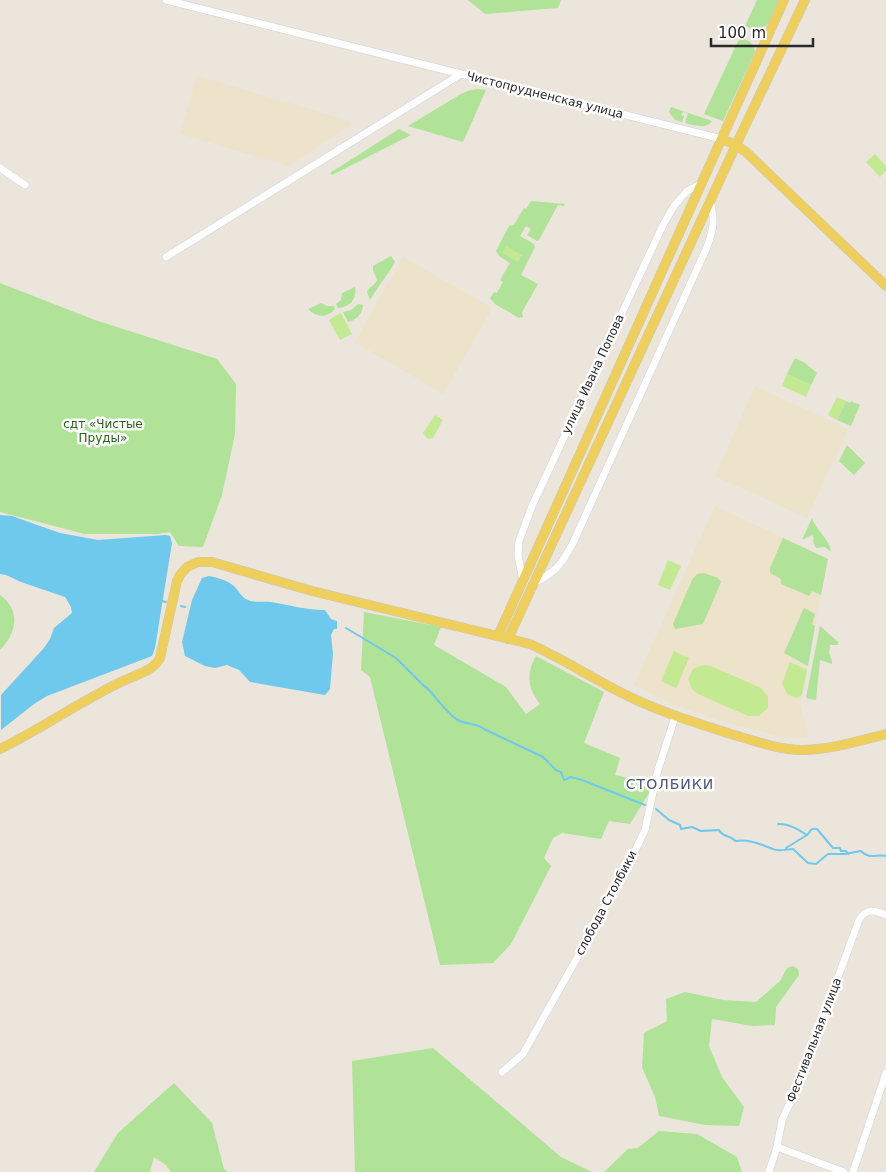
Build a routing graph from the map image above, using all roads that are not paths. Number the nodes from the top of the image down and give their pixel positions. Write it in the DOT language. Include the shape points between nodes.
graph roads {
  1 [pos="166,0"];
  2 [pos="784,0"];
  3 [pos="806,0"];
  4 [pos="461,74"];
  5 [pos="722,139"];
  6 [pos="736,145"];
  7 [pos="0,168"];
  8 [pos="702,183"];
  9 [pos="24,185"];
  10 [pos="710,201"];
  11 [pos="166,257"];
  12 [pos="886,286"];
  13 [pos="523,582"];
  14 [pos="534,583"];
  15 [pos="498,636"];
  16 [pos="508,638"];
  17 [pos="675,717"];
  18 [pos="886,734"];
  19 [pos="0,749"];
  20 [pos="886,915"];
  21 [pos="502,1072"];
  22 [pos="886,1073"];
  23 [pos="777,1147"];
  24 [pos="769,1172"];
  25 [pos="844,1172"];
  26 [pos="853,1172"];
  1 -- 4 [label="street"];
  2 -- 5 [label="main road, улица Ивана Попова"];
  3 -- 6 [label="main road"];
  4 -- 5 [label="street, Чистопрудненская улица"];
  4 -- 11 [label="street, Чистопрудненская улица"];
  5 -- 6 [label="main road, Чистопрудненская улица"];
  5 -- 8 [label="main road, улица Ивана Попова"];
  6 -- 10 [label="main road"];
  6 -- 12 [label="main road, Чистопрудненская улица"];
  7 -- 9 [label="street"];
  8 -- 13 [label="main road, улица Ивана Попова"];
  8 -- 13 [label="street, улица Ивана Попова" via="686,191 663,224 532,506 519,540"];
  10 -- 14 [label="main road"];
  10 -- 14 [label="street" via="714,229 707,247 573,543 561,564"];
  13 -- 15 [label="main road, улица Ивана Попова"];
  14 -- 16 [label="main road"];
  15 -- 16 [label="main road"];
  15 -- 19 [label="main road" via="312,591 212,562 198,562 183,571 177,581 160,658 153,668 96,694"];
  16 -- 17 [label="main road" via="536,647 625,695"];
  17 -- 18 [label="main road" via="791,750 844,744"];
  17 -- 21 [label="street, слобода Столбики" via="657,773 644,830 635,851 523,1054"];
  20 -- 23 [label="street, Фестивальная улица" via="872,910 859,920 799,1084 782,1120"];
  22 -- 26 [label="street"];
  23 -- 24 [label="street, Фестивальная улица"];
  23 -- 25 [label="street"];
}
